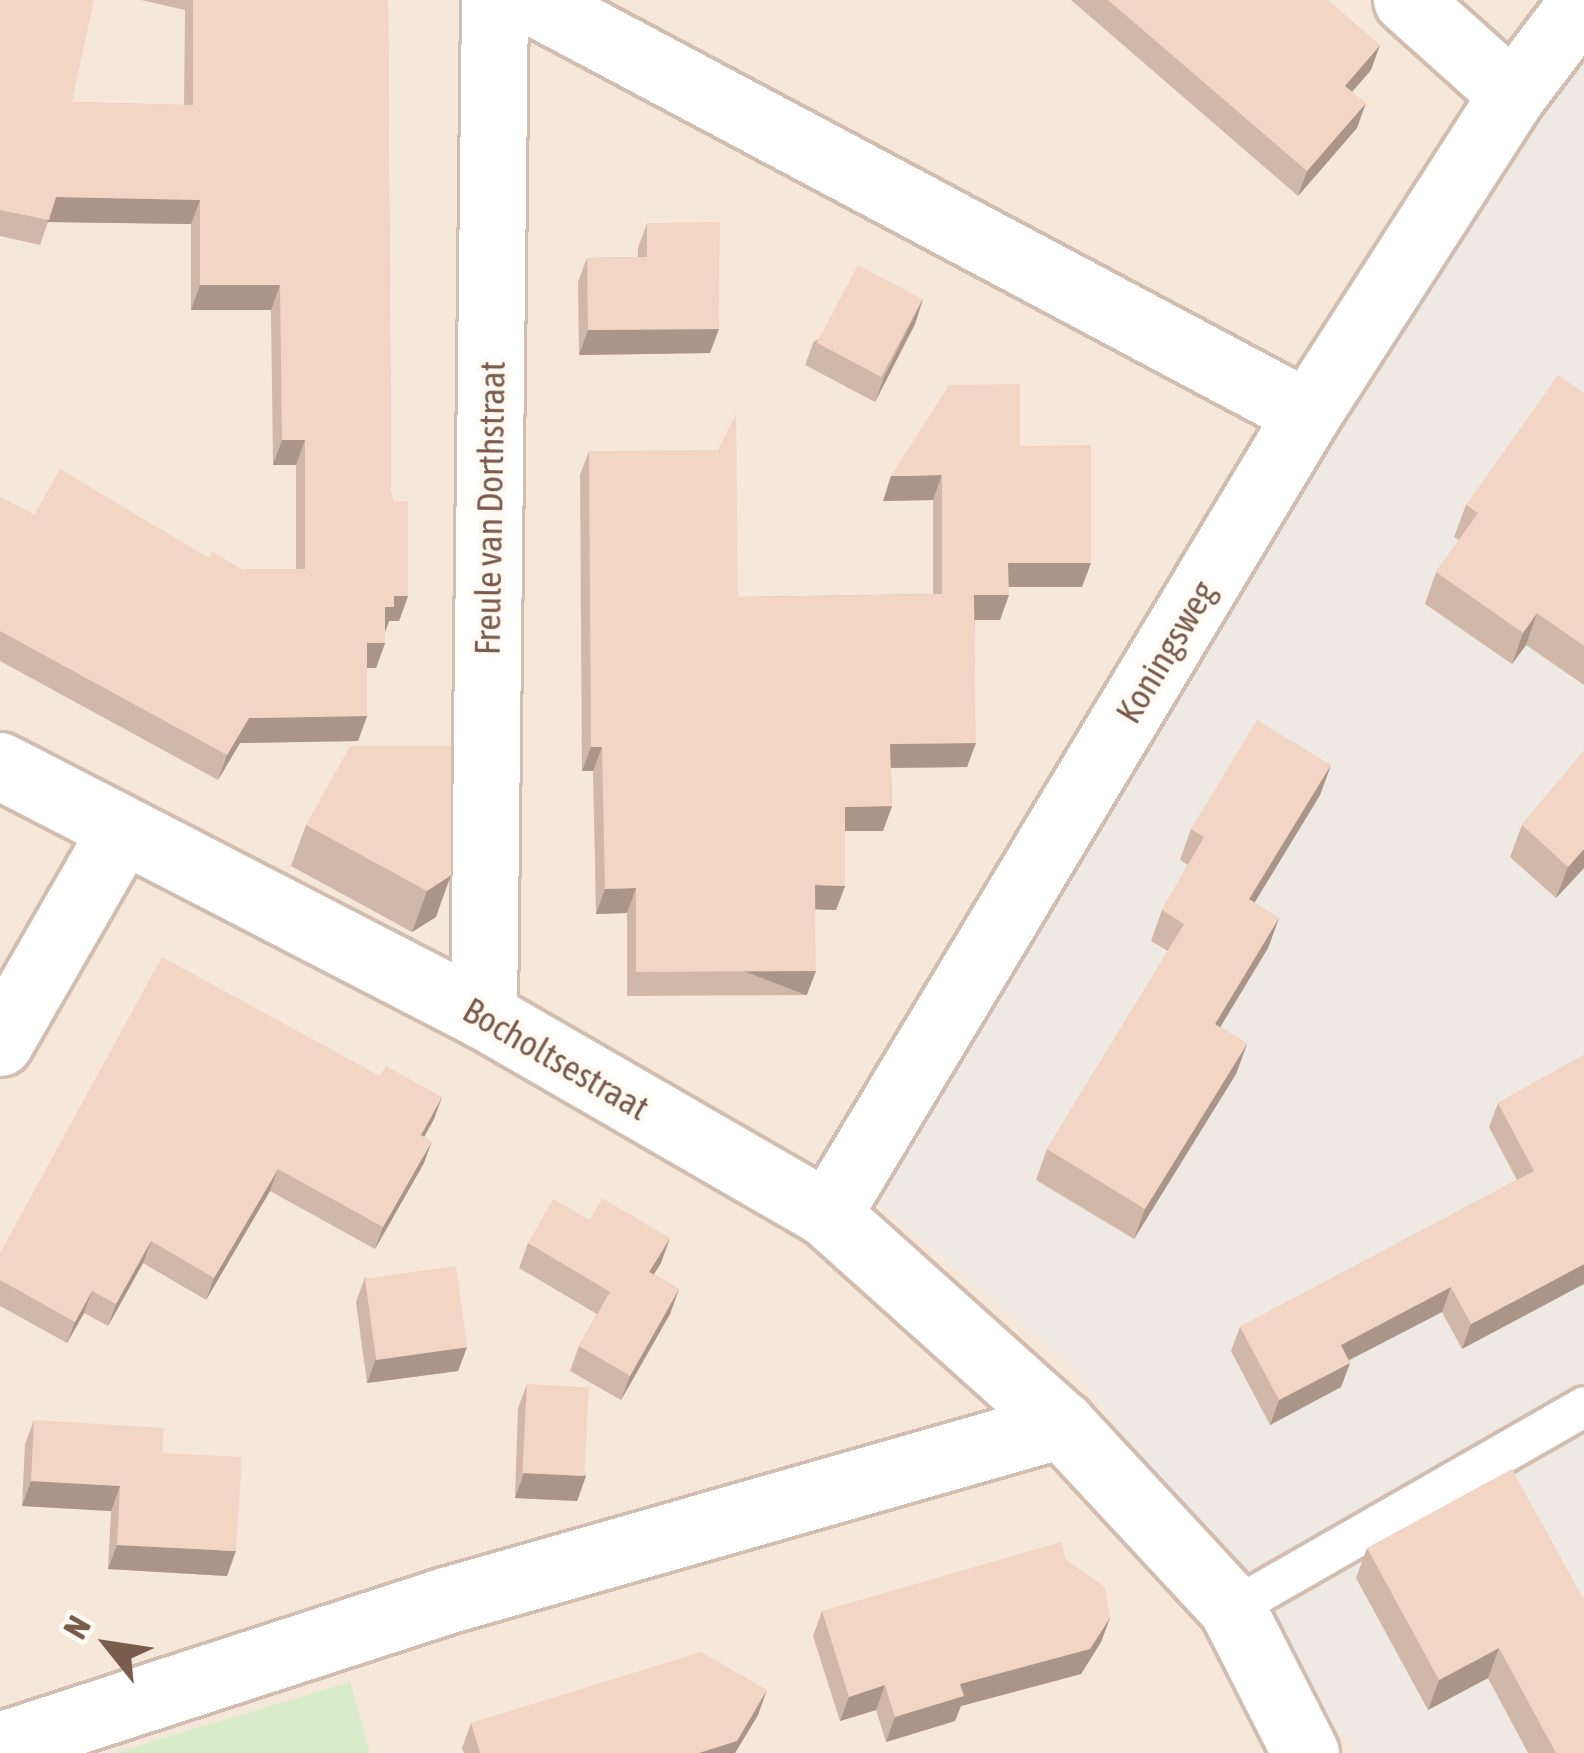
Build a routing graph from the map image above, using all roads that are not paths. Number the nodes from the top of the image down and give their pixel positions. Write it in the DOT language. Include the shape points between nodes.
graph roads {
  1 [pos="495,0"];
  2 [pos="530,0"];
  3 [pos="1408,0"];
  4 [pos="1584,1"];
  5 [pos="1513,95"];
  6 [pos="1308,415"];
  7 [pos="0,766"];
  8 [pos="122,832"];
  9 [pos="484,1016"];
  10 [pos="0,1043"];
  11 [pos="828,1215"];
  12 [pos="1584,1406"];
  13 [pos="1062,1425"];
  14 [pos="1232,1608"];
  15 [pos="0,1746"];
  16 [pos="1306,1753"];
  1 -- 9 [label="street, Freule van Dorthstraat"];
  2 -- 6 [label="street"];
  3 -- 5 [label="street"];
  4 -- 5 [label="street, Koningsweg"];
  5 -- 6 [label="street, Koningsweg"];
  6 -- 11 [label="street, Koningsweg"];
  7 -- 8 [label="street, Bocholtsestraat"];
  8 -- 9 [label="street, Bocholtsestraat"];
  8 -- 10 [label="street"];
  9 -- 11 [label="street, Bocholtsestraat"];
  11 -- 13 [label="street, Bocholtsestraat"];
  12 -- 14 [label="lane"];
  13 -- 14 [label="street, Bocholtsestraat"];
  13 -- 15 [label="street" via="446,1601"];
  14 -- 16 [label="street, Bocholtsestraat"];
}
